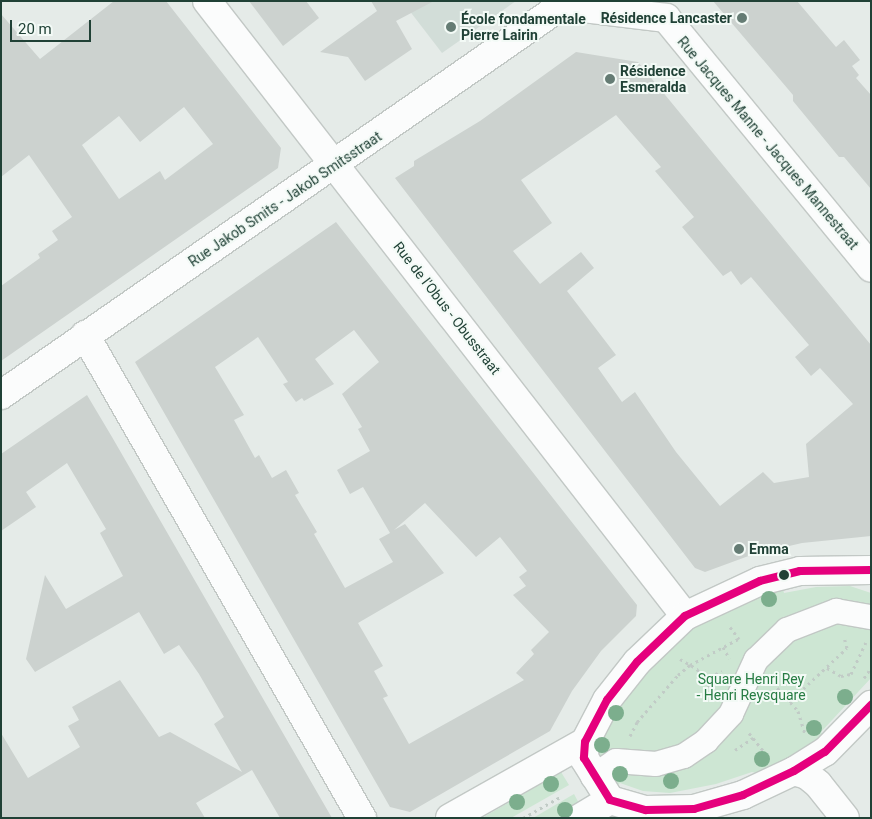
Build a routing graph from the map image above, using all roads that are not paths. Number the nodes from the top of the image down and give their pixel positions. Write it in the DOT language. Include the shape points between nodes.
graph roads {
  1 [pos="207,1"];
  2 [pos="568,1"];
  3 [pos="586,1"];
  4 [pos="669,10"];
  5 [pos="336,166"];
  6 [pos="871,268"];
  7 [pos="85,335"];
  8 [pos="1,395"];
  9 [pos="871,570"];
  10 [pos="685,616"];
  11 [pos="869,618"];
  12 [pos="866,694"];
  13 [pos="585,742"];
  14 [pos="794,771"];
  15 [pos="593,777"];
  16 [pos="610,800"];
  17 [pos="362,818"];
  18 [pos="450,818"];
  19 [pos="580,818"];
  20 [pos="845,818"];
  1 -- 5 [label="street, Rue de l'Obus - Obusstraat"];
  2 -- 5 [label="street, Rue Jakob Smits - Jakob Smitsstraat"];
  3 -- 4 [label="street, Rue Jacques Manne - Jacques Mannestraat" via="592,9"];
  4 -- 6 [label="street, Rue Jacques Manne - Jacques Mannestraat"];
  5 -- 7 [label="street, Rue Jakob Smits - Jakob Smitsstraat"];
  5 -- 10 [label="street, Rue de l'Obus - Obusstraat"];
  7 -- 8 [label="street, Rue Jakob Smits - Jakob Smitsstraat"];
  7 -- 17 [label="street"];
  9 -- 10 [label="street" via="792,573 760,581"];
  10 -- 13 [label="street" via="637,662 606,700"];
  11 -- 15 [label="street" via="853,612 836,611 787,630 756,660 731,714 706,741 684,756 656,764 616,761"];
  12 -- 14 [label="street" via="825,752"];
  13 -- 15 [label="street" via="584,758"];
  13 -- 18 [label="street"];
  14 -- 16 [label="street" via="743,795 694,809 646,810"];
  14 -- 20 [label="street" via="807,775 818,784"];
  15 -- 16 [label="street"];
  16 -- 19 [label="street"];
}
